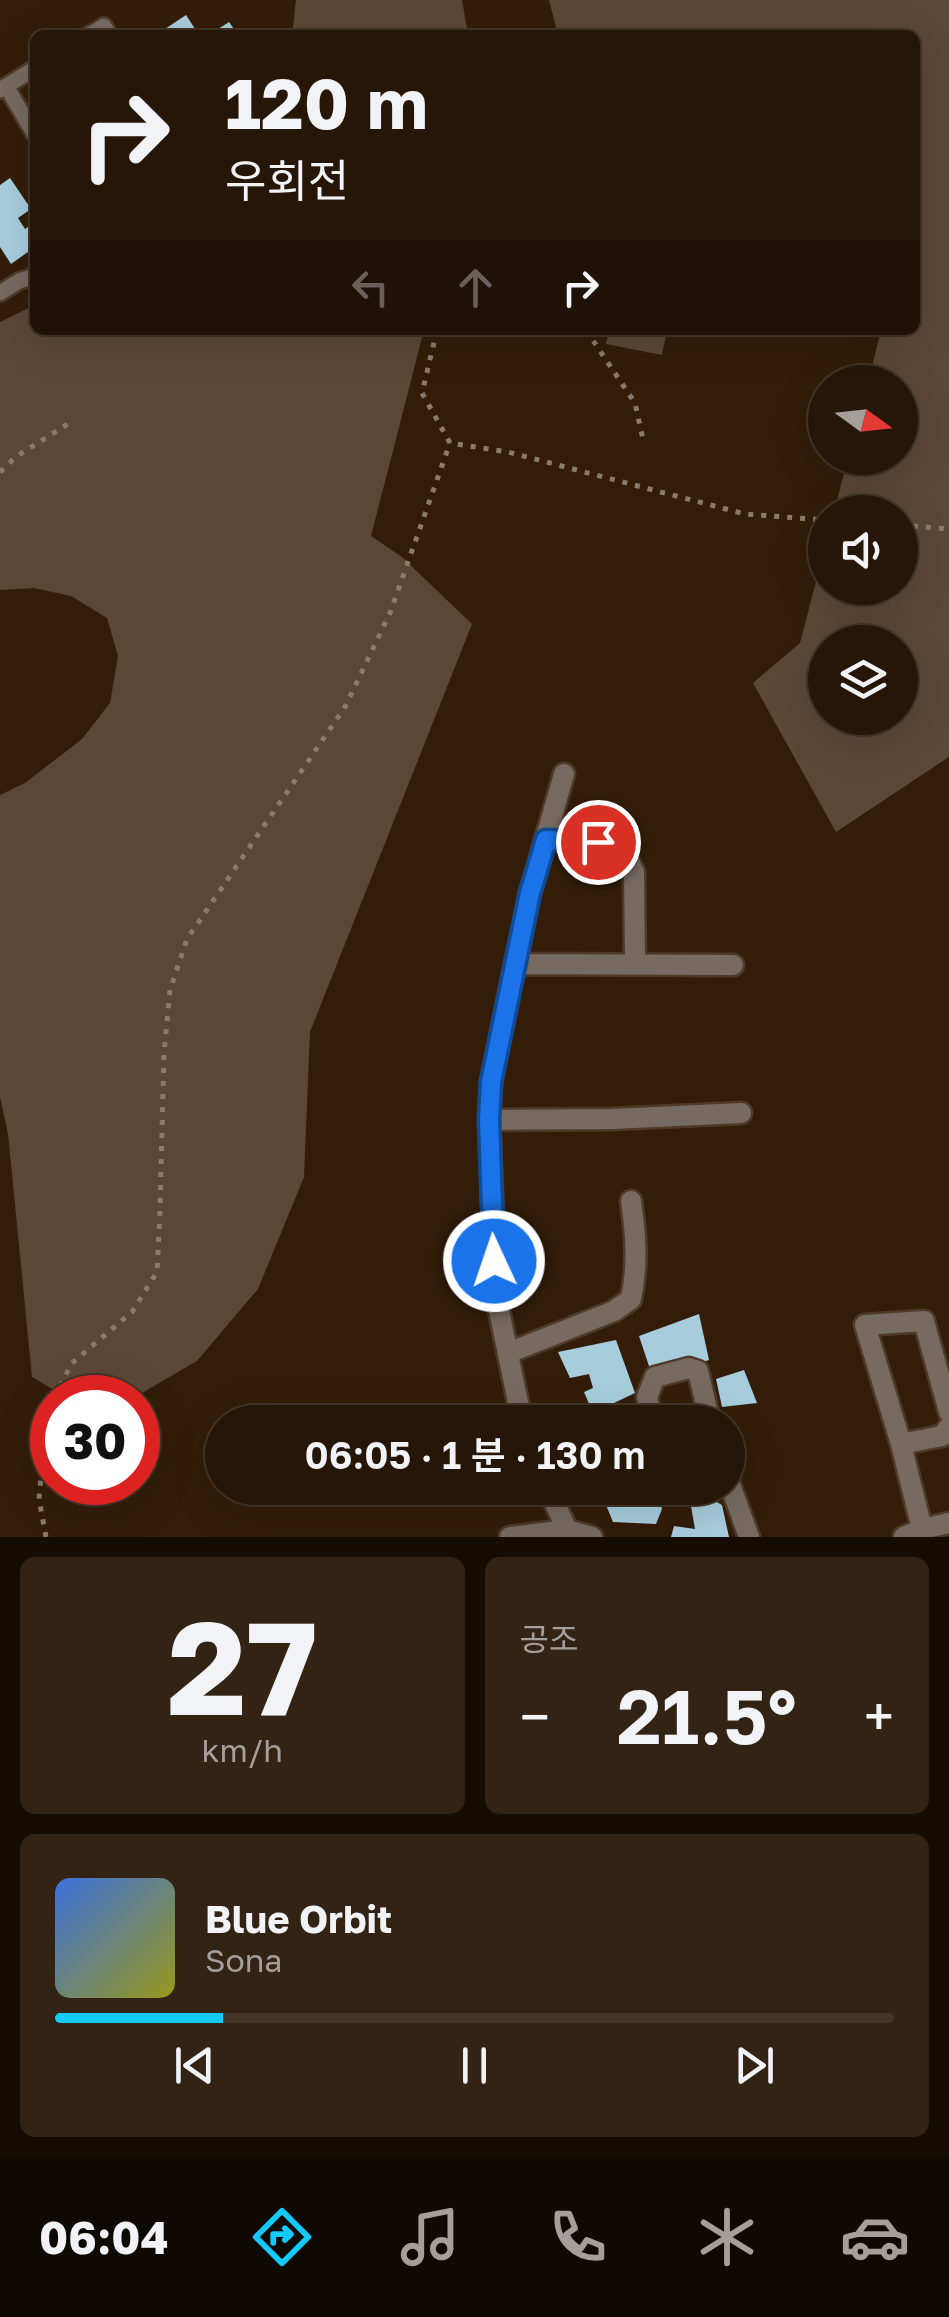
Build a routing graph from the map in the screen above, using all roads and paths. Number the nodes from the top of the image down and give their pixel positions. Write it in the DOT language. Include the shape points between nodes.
graph roads {
  1 [pos="30,71"];
  2 [pos="3,88"];
  3 [pos="30,128"];
  4 [pos="30,278"];
  5 [pos="0,293"];
  6 [pos="436,335"];
  7 [pos="589,335"];
  8 [pos="68,424"];
  9 [pos="450,442"];
  10 [pos="644,444"];
  11 [pos="0,472"];
  12 [pos="808,519"];
  13 [pos="918,526"];
  14 [pos="949,529"];
  15 [pos="564,774"];
  16 [pos="546,840"];
  17 [pos="515,964"];
  18 [pos="634,965"];
  19 [pos="733,965"];
  20 [pos="742,1113"];
  21 [pos="489,1120"];
  22 [pos="631,1201"];
  23 [pos="508,1354"];
  24 [pos="66,1375"];
  25 [pos="518,1405"];
  26 [pos="648,1405"];
  27 [pos="706,1405"];
  28 [pos="949,1412"];
  29 [pos="949,1427"];
  30 [pos="901,1444"];
  31 [pos="40,1505"];
  32 [pos="556,1505"];
  33 [pos="737,1505"];
  34 [pos="949,1522"];
  35 [pos="567,1530"];
  36 [pos="913,1533"];
  37 [pos="46,1537"];
  38 [pos="510,1537"];
  39 [pos="592,1537"];
  40 [pos="749,1537"];
  1 -- 2 [label="lane"];
  2 -- 3 [label="lane"];
  4 -- 5 [label="lane"];
  6 -- 9 [label="path" via="422,393"];
  7 -- 10 [label="path" via="635,402"];
  8 -- 11 [label="path"];
  9 -- 12 [label="path" via="745,514"];
  9 -- 24 [label="path" via="390,613 345,707 187,939 170,990 164,1052 156,1272 132,1312"];
  13 -- 14 [label="path"];
  15 -- 16 [label="street"];
  16 -- 17 [label="street"];
  16 -- 18 [label="street" via="598,842 625,853 634,872"];
  17 -- 18 [label="street"];
  17 -- 21 [label="street"];
  18 -- 19 [label="street"];
  20 -- 21 [label="street"];
  21 -- 23 [label="street" via="496,1296"];
  22 -- 23 [label="street" via="637,1243 632,1299"];
  23 -- 25 [label="street"];
  26 -- 27 [label="street" via="656,1377 689,1368 698,1372"];
  28 -- 30 [label="street" via="924,1320 865,1325"];
  29 -- 30 [label="street" via="942,1436"];
  30 -- 36 [label="street"];
  31 -- 37 [label="path"];
  32 -- 35 [label="street"];
  33 -- 40 [label="street"];
  34 -- 36 [label="street"];
  35 -- 38 [label="street"];
  35 -- 39 [label="street"];
}
